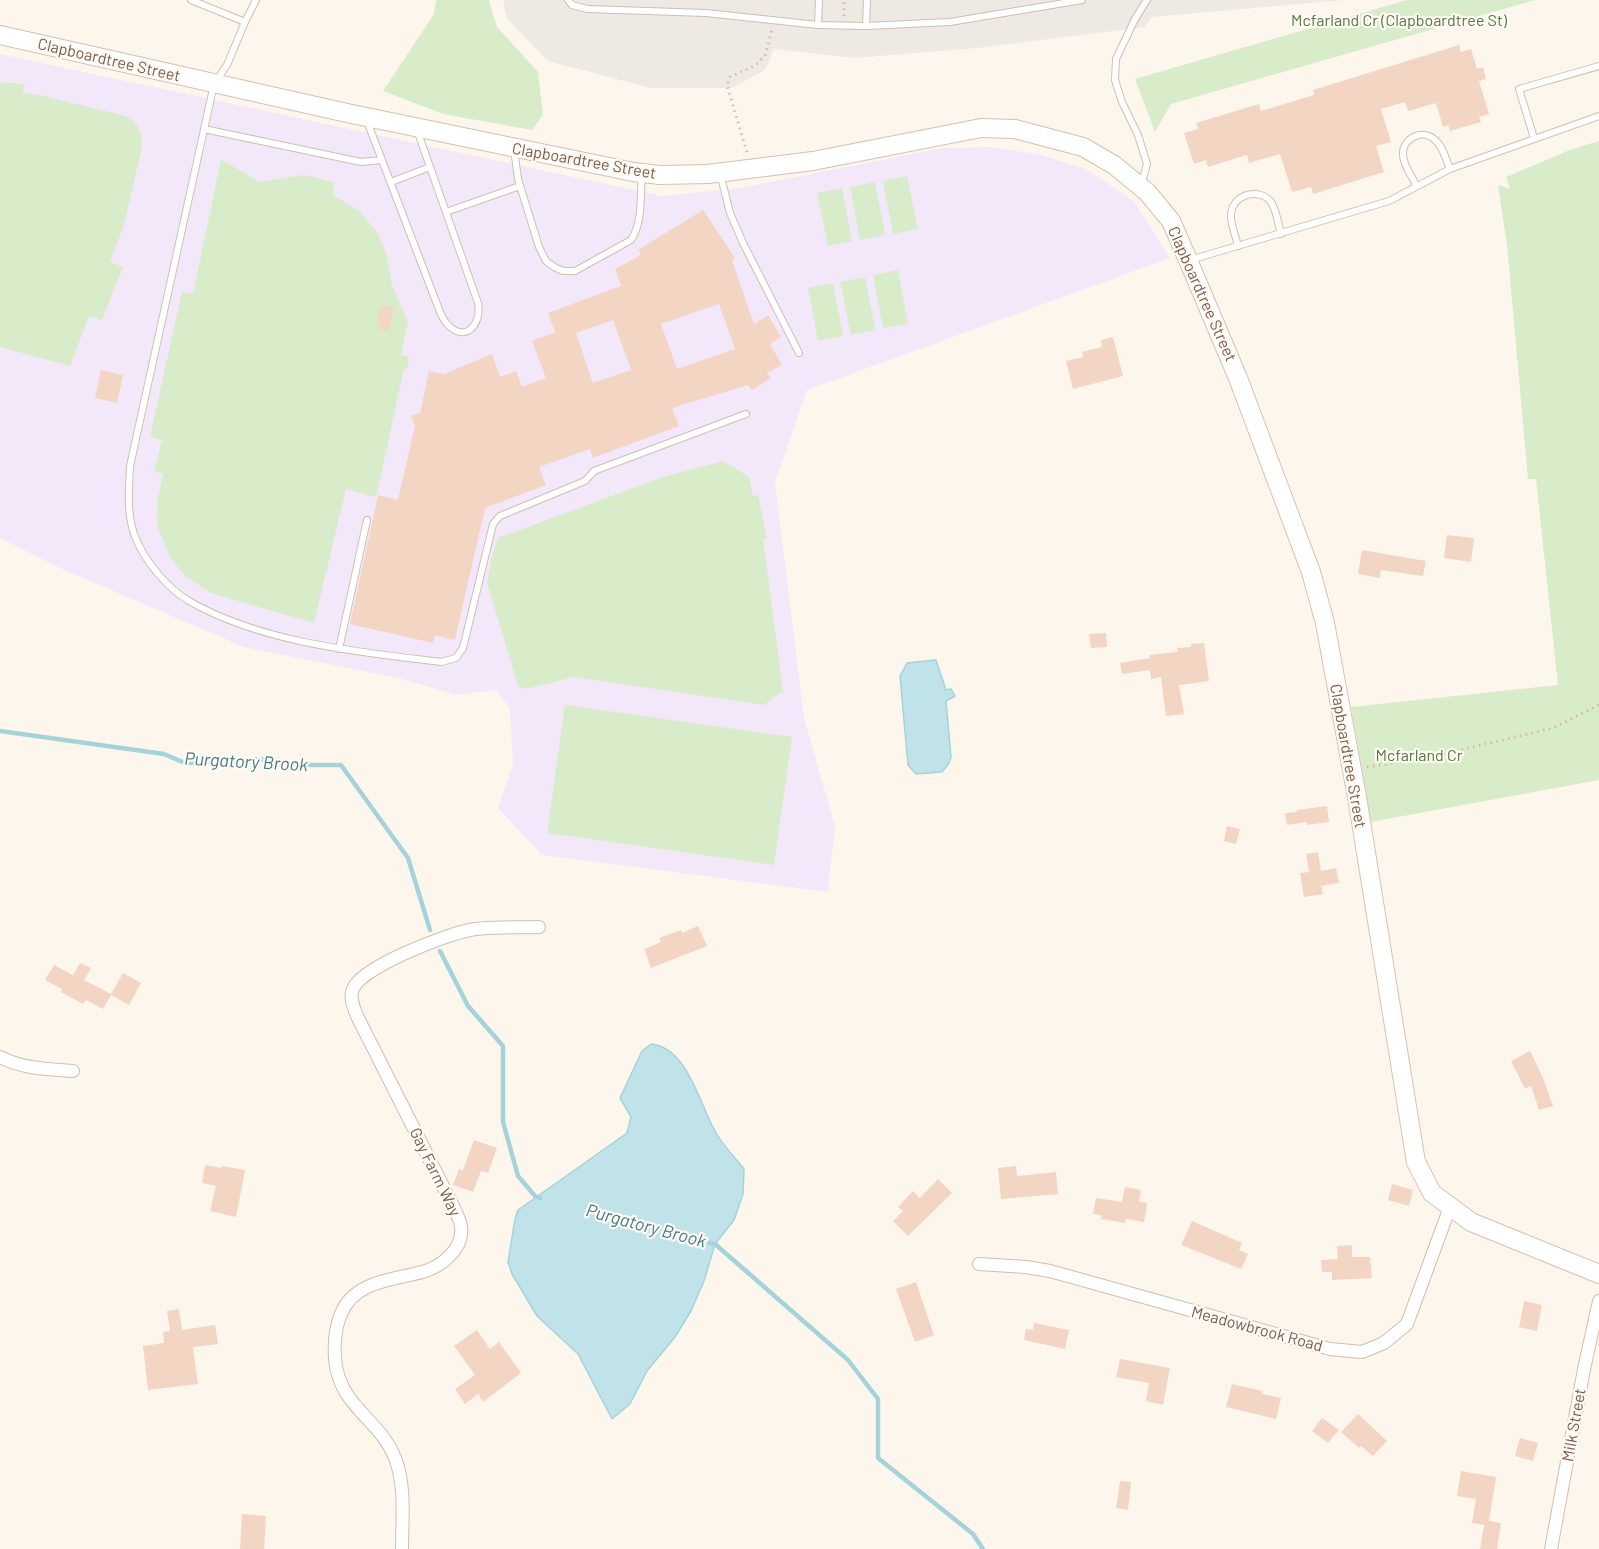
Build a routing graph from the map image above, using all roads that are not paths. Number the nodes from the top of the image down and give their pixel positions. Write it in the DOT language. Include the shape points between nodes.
graph roads {
  1 [pos="193,0"];
  2 [pos="256,0"];
  3 [pos="568,0"];
  4 [pos="819,0"];
  5 [pos="867,0"];
  6 [pos="1082,0"];
  7 [pos="1147,0"];
  8 [pos="245,22"];
  9 [pos="818,25"];
  10 [pos="866,26"];
  11 [pos="0,35"];
  12 [pos="1599,66"];
  13 [pos="214,84"];
  14 [pos="1599,116"];
  15 [pos="366,117"];
  16 [pos="417,128"];
  17 [pos="204,129"];
  18 [pos="1534,138"];
  19 [pos="514,148"];
  20 [pos="382,160"];
  21 [pos="430,167"];
  22 [pos="1450,169"];
  23 [pos="643,173"];
  24 [pos="720,173"];
  25 [pos="391,182"];
  26 [pos="1416,185"];
  27 [pos="520,186"];
  28 [pos="1141,187"];
  29 [pos="446,212"];
  30 [pos="1281,234"];
  31 [pos="1238,246"];
  32 [pos="1188,260"];
  33 [pos="799,353"];
  34 [pos="746,414"];
  35 [pos="367,520"];
  36 [pos="339,649"];
  37 [pos="539,927"];
  38 [pos="0,1057"];
  39 [pos="73,1071"];
  40 [pos="1450,1207"];
  41 [pos="979,1264"];
  42 [pos="1599,1274"];
  43 [pos="1599,1301"];
  44 [pos="402,1549"];
  45 [pos="1551,1549"];
  1 -- 8 [label="lane"];
  2 -- 8 [label="lane"];
  3 -- 9 [label="lane" via="587,9 706,13"];
  4 -- 9 [label="lane"];
  5 -- 10 [label="lane"];
  6 -- 10 [label="lane" via="950,22"];
  7 -- 28 [label="lane" via="1116,59 1115,80 1147,164"];
  8 -- 13 [label="lane"];
  9 -- 10 [label="lane"];
  11 -- 13 [label="main road, Clapboardtree Street"];
  12 -- 18 [label="lane" via="1519,89"];
  13 -- 15 [label="main road, Clapboardtree Street"];
  13 -- 17 [label="lane"];
  14 -- 18 [label="lane"];
  15 -- 16 [label="main road, Clapboardtree Street"];
  15 -- 20 [label="lane"];
  16 -- 19 [label="main road, Clapboardtree Street"];
  16 -- 21 [label="lane"];
  17 -- 20 [label="lane" via="361,162"];
  17 -- 36 [label="lane" via="130,466 128,506 134,534 154,571 187,600 240,624"];
  18 -- 22 [label="lane"];
  19 -- 23 [label="main road, Clapboardtree Street"];
  19 -- 27 [label="lane"];
  20 -- 25 [label="lane"];
  21 -- 25 [label="lane"];
  21 -- 29 [label="lane"];
  22 -- 26 [label="lane"];
  22 -- 26 [label="lane" via="1434,138 1414,136 1402,152"];
  23 -- 24 [label="main road, Clapboardtree Street"];
  23 -- 27 [label="lane" via="635,233 630,240 574,271 563,271 546,261"];
  24 -- 28 [label="main road, Clapboardtree Street" via="981,128 1015,129 1083,147"];
  24 -- 33 [label="lane" via="743,243"];
  25 -- 29 [label="lane" via="440,312 448,326 463,332 473,328 479,309"];
  26 -- 30 [label="lane" via="1389,201"];
  27 -- 29 [label="lane"];
  28 -- 32 [label="main road, Clapboardtree Street" via="1170,222"];
  30 -- 31 [label="lane"];
  30 -- 31 [label="lane" via="1271,203 1260,195 1246,195 1235,203 1231,216"];
  31 -- 32 [label="lane"];
  32 -- 40 [label="main road, Clapboardtree Street" via="1238,378 1311,572 1352,770 1416,1162 1432,1193"];
  34 -- 36 [label="lane" via="594,471 585,481 500,516 493,524 463,648 456,658 441,662"];
  35 -- 36 [label="lane"];
  37 -- 44 [label="street, Gay Farm Way" via="470,930 431,942 371,971 352,990 357,1016 461,1227 458,1246 445,1260 425,1271 367,1287 353,1296 341,1312 336,1329 336,1371 344,1392 389,1444 396,1459 401,1488"];
  38 -- 39 [label="street" via="31,1068"];
  40 -- 41 [label="street, Meadowbrook Road" via="1407,1324 1384,1343 1362,1352 1330,1349 1050,1271"];
  40 -- 42 [label="main road, Clapboardtree Street" via="1471,1222"];
  43 -- 45 [label="street, Milk Street"];
}
